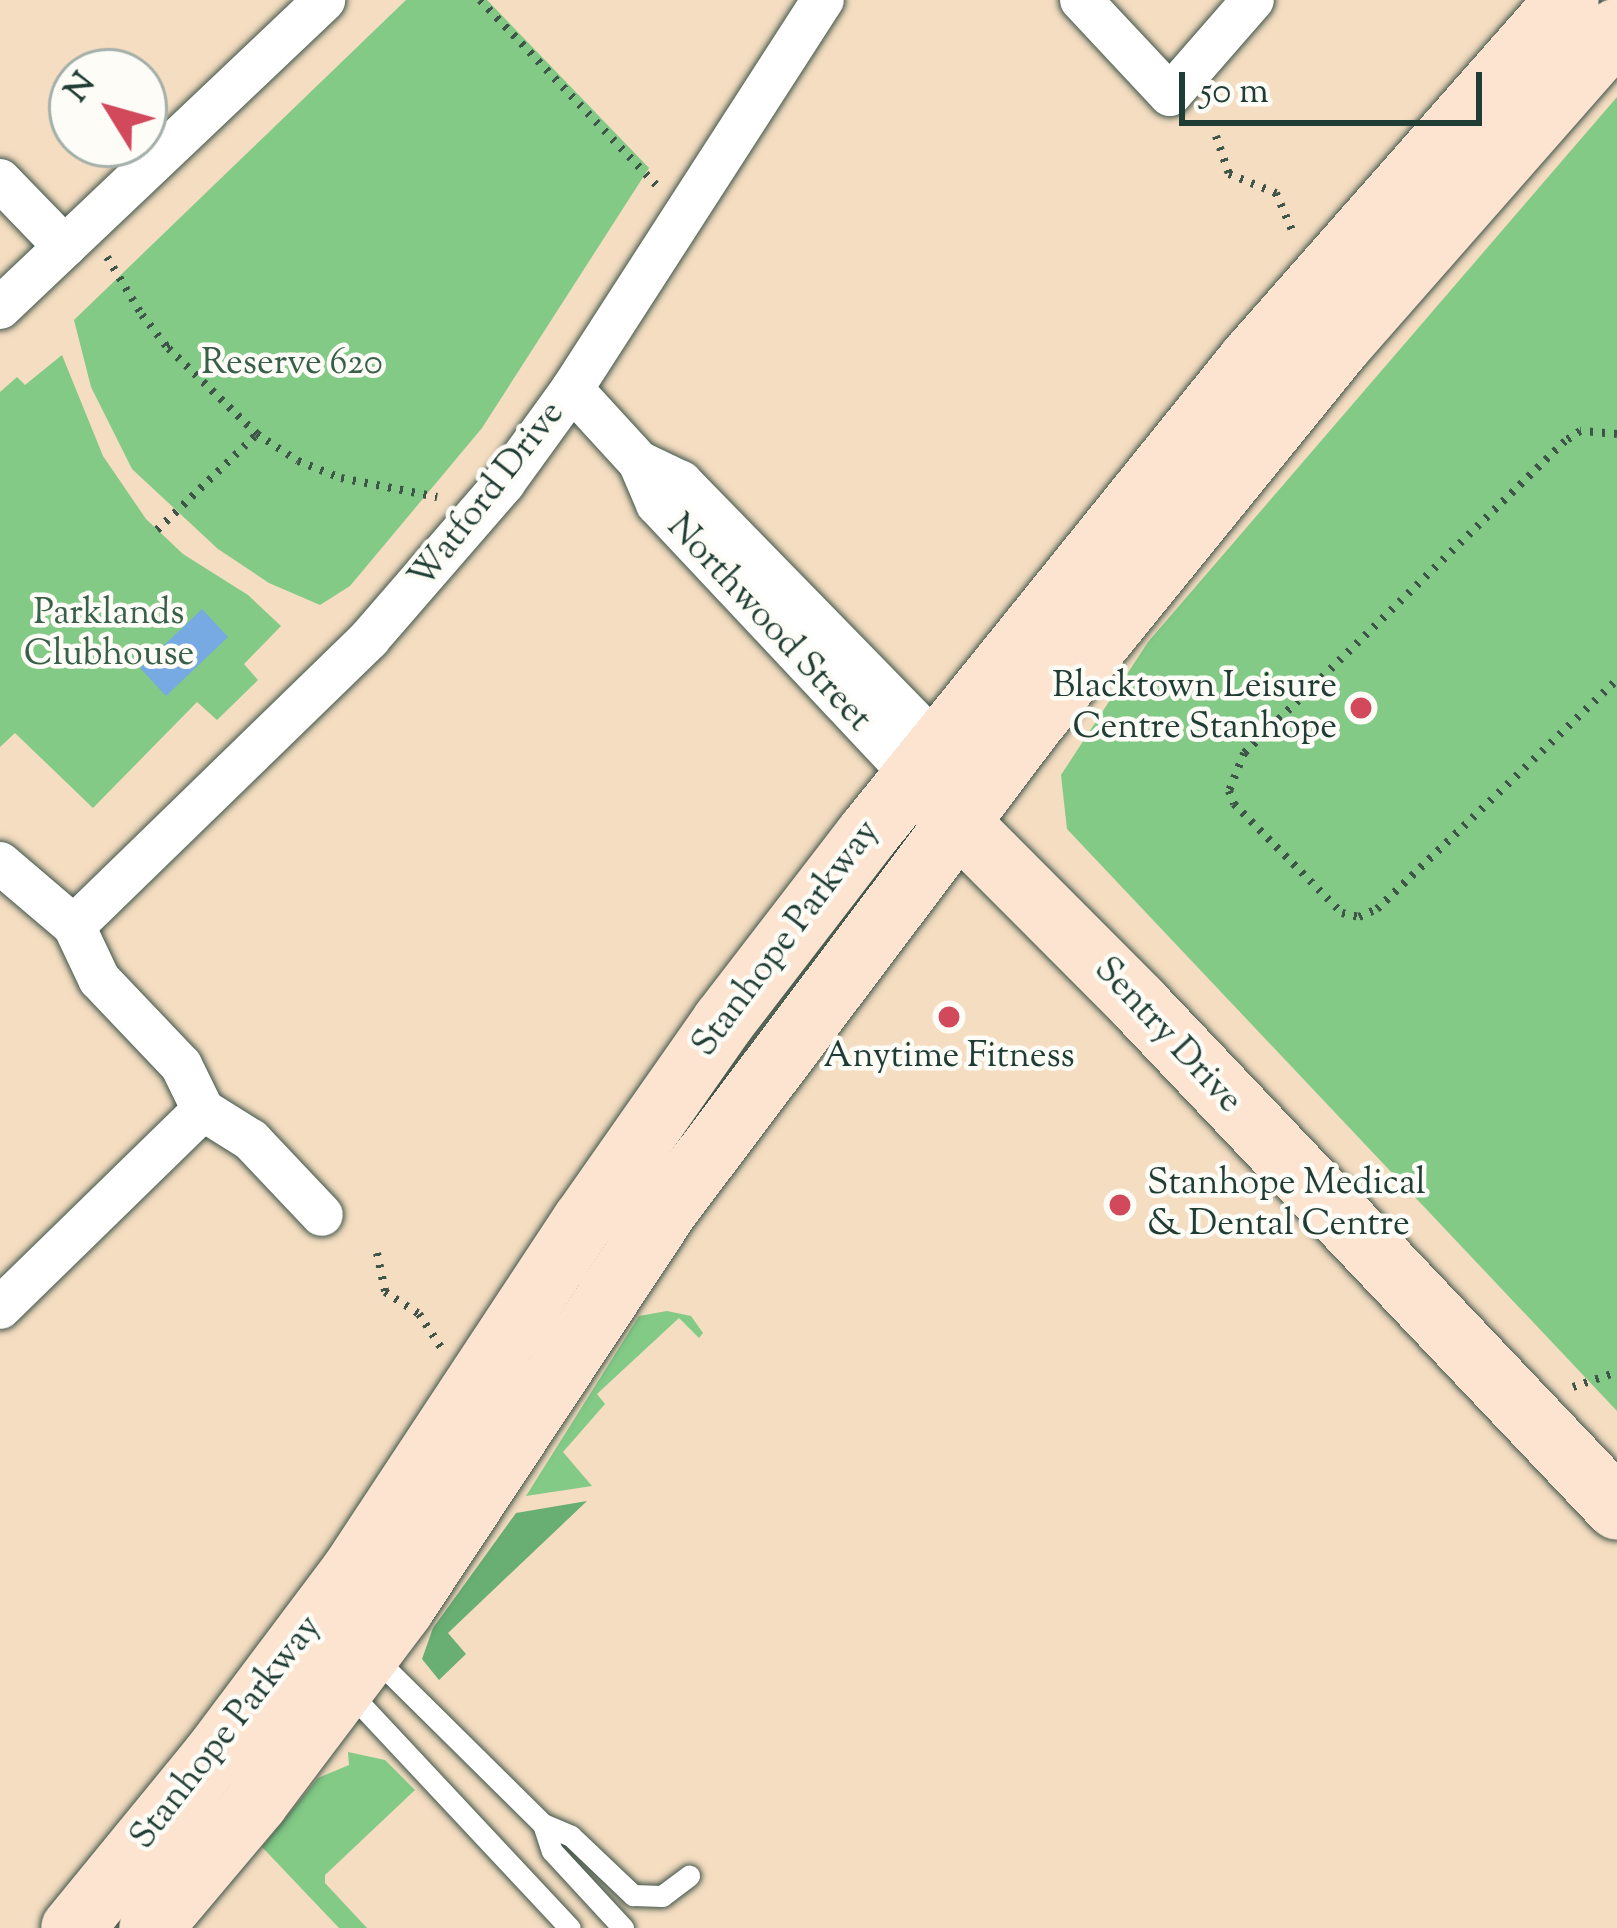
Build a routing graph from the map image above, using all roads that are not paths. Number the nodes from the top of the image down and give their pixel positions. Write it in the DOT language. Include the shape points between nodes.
graph roads {
  1 [pos="324,0"];
  2 [pos="823,0"];
  3 [pos="1081,0"];
  4 [pos="1253,0"];
  5 [pos="1567,0"];
  6 [pos="1617,28"];
  7 [pos="0,180"];
  8 [pos="64,247"];
  9 [pos="0,308"];
  10 [pos="572,389"];
  11 [pos="924,760"];
  12 [pos="969,804"];
  13 [pos="0,863"];
  14 [pos="74,926"];
  15 [pos="203,1110"];
  16 [pos="322,1215"];
  17 [pos="0,1308"];
  18 [pos="1617,1472"];
  19 [pos="1617,1508"];
  20 [pos="332,1649"];
  21 [pos="543,1824"];
  22 [pos="688,1876"];
  23 [pos="72,1928"];
  24 [pos="150,1928"];
  25 [pos="569,1928"];
  26 [pos="623,1928"];
  1 -- 8 [label="street"];
  2 -- 10 [label="street, Watford Drive"];
  3 -- 4 [label="street" via="1170,95"];
  5 -- 11 [label="main road, Stanhope Parkway" via="1327,268"];
  6 -- 12 [label="main road, Stanhope Parkway" via="1167,550"];
  7 -- 8 [label="street"];
  8 -- 9 [label="street"];
  10 -- 11 [label="street, Northwood Street" via="639,462 681,482"];
  10 -- 14 [label="street, Watford Drive" via="437,566"];
  11 -- 12 [label="main road, Sentry Drive"];
  11 -- 20 [label="main road, Stanhope Parkway" via="723,1021"];
  12 -- 18 [label="main road, Sentry Drive" via="1138,958 1262,1102"];
  12 -- 19 [label="main road, Sentry Drive"];
  12 -- 20 [label="main road, Stanhope Parkway"];
  13 -- 14 [label="street"];
  14 -- 15 [label="street" via="99,979 181,1065"];
  15 -- 16 [label="street" via="251,1140"];
  15 -- 17 [label="street"];
  20 -- 21 [label="lane"];
  20 -- 23 [label="main road, Stanhope Parkway"];
  20 -- 24 [label="main road, Stanhope Parkway"];
  20 -- 25 [label="lane"];
  21 -- 22 [label="lane" via="571,1836 633,1895 662,1897"];
  21 -- 26 [label="lane" via="552,1851"];
}
